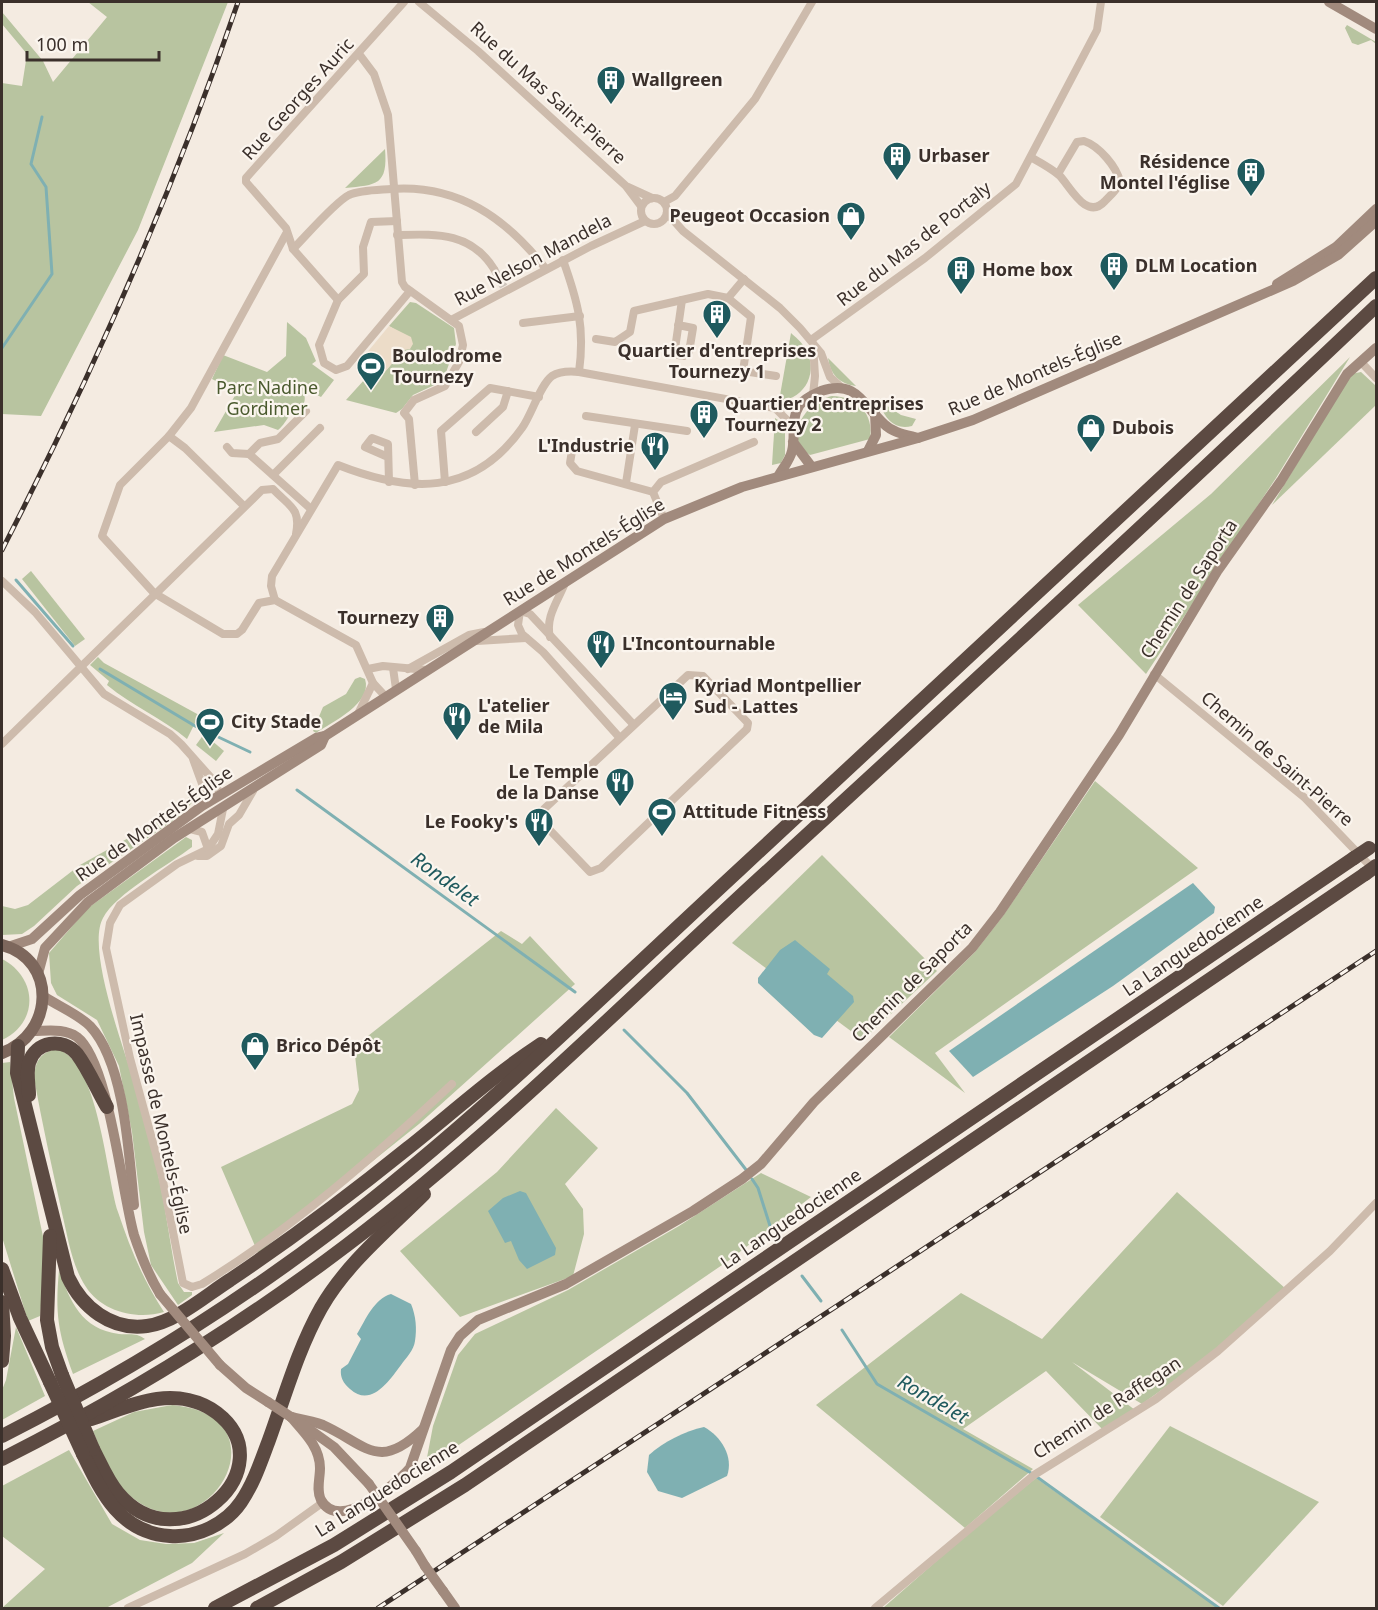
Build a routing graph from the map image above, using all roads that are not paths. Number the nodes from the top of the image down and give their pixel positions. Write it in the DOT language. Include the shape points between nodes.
graph roads {
  1 [pos="404,2"];
  2 [pos="419,2"];
  3 [pos="812,2"];
  4 [pos="1101,2"];
  5 [pos="1329,2"];
  6 [pos="1377,29"];
  7 [pos="359,54"];
  8 [pos="1032,158"];
  9 [pos="1058,174"];
  10 [pos="626,186"];
  11 [pos="394,189"];
  12 [pos="651,198"];
  13 [pos="664,202"];
  14 [pos="641,206"];
  15 [pos="1377,208"];
  16 [pos="667,213"];
  17 [pos="643,218"];
  18 [pos="397,220"];
  19 [pos="1377,221"];
  20 [pos="661,222"];
  21 [pos="683,231"];
  22 [pos="286,234"];
  23 [pos="398,235"];
  24 [pos="292,249"];
  25 [pos="1326,258"];
  26 [pos="563,260"];
  27 [pos="494,269"];
  28 [pos="546,269"];
  29 [pos="1377,278"];
  30 [pos="744,279"];
  31 [pos="410,291"];
  32 [pos="728,298"];
  33 [pos="338,300"];
  34 [pos="682,300"];
  35 [pos="1377,306"];
  36 [pos="580,316"];
  37 [pos="452,320"];
  38 [pos="523,323"];
  39 [pos="678,325"];
  40 [pos="596,339"];
  41 [pos="812,342"];
  42 [pos="1377,348"];
  43 [pos="1361,362"];
  44 [pos="579,372"];
  45 [pos="776,376"];
  46 [pos="1377,378"];
  47 [pos="842,388"];
  48 [pos="508,391"];
  49 [pos="813,395"];
  50 [pos="539,397"];
  51 [pos="799,406"];
  52 [pos="775,408"];
  53 [pos="306,411"];
  54 [pos="874,413"];
  55 [pos="586,416"];
  56 [pos="635,424"];
  57 [pos="792,425"];
  58 [pos="320,428"];
  59 [pos="687,431"];
  60 [pos="476,432"];
  61 [pos="170,436"];
  62 [pos="918,438"];
  63 [pos="754,442"];
  64 [pos="793,442"];
  65 [pos="573,445"];
  66 [pos="227,447"];
  67 [pos="868,451"];
  68 [pos="249,454"];
  69 [pos="388,457"];
  70 [pos="811,466"];
  71 [pos="273,475"];
  72 [pos="779,476"];
  73 [pos="389,482"];
  74 [pos="445,482"];
  75 [pos="626,483"];
  76 [pos="415,485"];
  77 [pos="653,492"];
  78 [pos="244,506"];
  79 [pos="311,509"];
  80 [pos="664,519"];
  81 [pos="296,535"];
  82 [pos="2,581"];
  83 [pos="565,583"];
  84 [pos="154,593"];
  85 [pos="275,600"];
  86 [pos="520,611"];
  87 [pos="489,632"];
  88 [pos="526,638"];
  89 [pos="550,638"];
  90 [pos="477,640"];
  91 [pos="80,665"];
  92 [pos="393,668"];
  93 [pos="369,669"];
  94 [pos="408,669"];
  95 [pos="427,670"];
  96 [pos="1154,674"];
  97 [pos="373,683"];
  98 [pos="396,689"];
  99 [pos="385,696"];
  100 [pos="357,715"];
  101 [pos="633,724"];
  102 [pos="326,736"];
  103 [pos="619,737"];
  104 [pos="2,744"];
  105 [pos="193,759"];
  106 [pos="275,765"];
  107 [pos="253,791"];
  108 [pos="220,794"];
  109 [pos="202,806"];
  110 [pos="223,809"];
  111 [pos="190,830"];
  112 [pos="1373,846"];
  113 [pos="208,849"];
  114 [pos="197,856"];
  115 [pos="1373,870"];
  116 [pos="5,946"];
  117 [pos="38,974"];
  118 [pos="43,996"];
  119 [pos="582,1016"];
  120 [pos="33,1031"];
  121 [pos="18,1046"];
  122 [pos="2,1053"];
  123 [pos="452,1084"];
  124 [pos="107,1107"];
  125 [pos="28,1113"];
  126 [pos="498,1120"];
  127 [pos="1377,1203"];
  128 [pos="49,1206"];
  129 [pos="139,1247"];
  130 [pos="2,1269"];
  131 [pos="2,1302"];
  132 [pos="2,1361"];
  133 [pos="56,1378"];
  134 [pos="291,1417"];
  135 [pos="423,1429"];
  136 [pos="50,1434"];
  137 [pos="2,1436"];
  138 [pos="88,1452"];
  139 [pos="2,1459"];
  140 [pos="322,1503"];
  141 [pos="128,1608"];
  142 [pos="215,1608"];
  143 [pos="257,1608"];
  144 [pos="455,1608"];
  145 [pos="875,1608"];
  1 -- 7 [label="street, Rue Georges Auric"];
  2 -- 10 [label="street, Rue du Mas Saint-Pierre"];
  3 -- 13 [label="street" via="755,99 675,196"];
  4 -- 8 [label="street, Rue du Mas de Portaly" via="1097,30"];
  5 -- 6 [label="main road"];
  7 -- 11 [label="street" via="374,74 388,116"];
  7 -- 22 [label="street, Rue Georges Auric" via="246,178 286,228"];
  8 -- 9 [label="street"];
  8 -- 41 [label="street, Rue du Mas de Portaly" via="1016,184"];
  9 -- 9 [label="street" via="1077,142 1084,141 1104,157 1120,182 1103,204 1089,207"];
  10 -- 12 [label="street, Rue du Mas Saint-Pierre"];
  10 -- 14 [label="street, Rue du Mas Saint-Pierre"];
  11 -- 18 [label="street"];
  11 -- 24 [label="street" via="349,195"];
  11 -- 28 [label="street" via="439,191 469,201 499,219"];
  12 -- 13 [label="street"];
  12 -- 14 [label="street"];
  13 -- 16 [label="street"];
  14 -- 17 [label="street"];
  15 -- 25 [label="main road, Rue de Montels-Église"];
  16 -- 20 [label="street"];
  16 -- 21 [label="street"];
  17 -- 20 [label="street" via="653,224"];
  17 -- 26 [label="street, Rue Nelson Mandela"];
  18 -- 23 [label="street"];
  18 -- 33 [label="street" via="371,222 363,247 364,274"];
  19 -- 25 [label="main road, Rue de Montels-Église"];
  20 -- 21 [label="street"];
  21 -- 30 [label="street"];
  22 -- 24 [label="street, Rue Georges Auric"];
  22 -- 61 [label="street" via="190,408"];
  23 -- 27 [label="street" via="447,235 484,254"];
  23 -- 31 [label="street" via="400,277"];
  24 -- 33 [label="street"];
  25 -- 62 [label="main road, Rue de Montels-Église" via="1293,281 973,420"];
  26 -- 28 [label="street, Rue Nelson Mandela"];
  26 -- 36 [label="street" via="578,299"];
  28 -- 37 [label="street, Rue Nelson Mandela"];
  29 -- 119 [label="highway"];
  30 -- 32 [label="street"];
  30 -- 41 [label="street" via="780,308"];
  31 -- 33 [label="street" via="347,366 336,370 324,363 319,345"];
  31 -- 37 [label="street"];
  32 -- 34 [label="street" via="708,294"];
  32 -- 45 [label="street" via="751,317 742,371"];
  34 -- 39 [label="street"];
  34 -- 40 [label="street" via="634,311 630,332 615,342"];
  35 -- 126 [label="highway"];
  36 -- 38 [label="street"];
  36 -- 44 [label="street" via="583,344"];
  37 -- 76 [label="street" via="459,326 463,345 459,362 445,386 414,400 404,413 409,419"];
  41 -- 47 [label="street" via="830,376"];
  41 -- 49 [label="street" via="816,376"];
  42 -- 43 [label="main road, Chemin de Saporta"];
  43 -- 46 [label="street"];
  43 -- 96 [label="main road, Chemin de Saporta" via="1347,374"];
  44 -- 50 [label="street" via="563,372 549,379"];
  44 -- 52 [label="street"];
  47 -- 49 [label="main road"];
  47 -- 54 [label="main road" via="864,399"];
  48 -- 50 [label="street"];
  48 -- 60 [label="street" via="504,407"];
  48 -- 74 [label="street" via="490,388 441,431"];
  49 -- 51 [label="main road"];
  50 -- 74 [label="street" via="521,430 501,452 477,469"];
  51 -- 52 [label="street"];
  51 -- 57 [label="main road"];
  52 -- 57 [label="street"];
  53 -- 68 [label="street" via="278,439 260,443"];
  54 -- 62 [label="main road" via="892,429"];
  54 -- 67 [label="main road" via="876,435"];
  55 -- 56 [label="street"];
  56 -- 59 [label="street"];
  56 -- 75 [label="street"];
  57 -- 64 [label="main road"];
  58 -- 71 [label="street"];
  61 -- 78 [label="street"];
  61 -- 84 [label="street" via="120,485 102,536"];
  62 -- 67 [label="main road, Rue de Montels-Église"];
  63 -- 77 [label="street" via="661,482"];
  64 -- 70 [label="main road"];
  64 -- 72 [label="main road"];
  65 -- 75 [label="street" via="570,464 577,471"];
  66 -- 68 [label="street" via="232,453"];
  67 -- 70 [label="main road, Rue de Montels-Église"];
  68 -- 71 [label="street"];
  69 -- 73 [label="street"];
  70 -- 72 [label="main road, Rue de Montels-Église"];
  71 -- 79 [label="street"];
  72 -- 80 [label="main road, Rue de Montels-Église" via="703,501"];
  73 -- 76 [label="street"];
  73 -- 79 [label="street" via="338,465"];
  74 -- 76 [label="street"];
  75 -- 77 [label="street"];
  77 -- 80 [label="street"];
  78 -- 81 [label="street" via="262,490 273,489 299,518"];
  78 -- 84 [label="street"];
  79 -- 81 [label="street"];
  80 -- 83 [label="main road, Rue de Montels-Église"];
  81 -- 85 [label="street" via="272,576"];
  82 -- 91 [label="street" via="35,612"];
  83 -- 86 [label="main road, Rue de Montels-Église"];
  83 -- 89 [label="street" via="551,613"];
  84 -- 85 [label="street" via="230,635 242,630 259,603"];
  84 -- 91 [label="street"];
  85 -- 93 [label="street" via="356,645"];
  86 -- 87 [label="main road, Rue de Montels-Église"];
  86 -- 88 [label="street" via="518,626"];
  86 -- 89 [label="street" via="530,614"];
  87 -- 90 [label="main road, Rue de Montels-Église"];
  87 -- 94 [label="street, Rue de Montels-Église" via="469,635"];
  88 -- 90 [label="street"];
  88 -- 103 [label="street"];
  89 -- 101 [label="street"];
  90 -- 95 [label="main road, Rue de Montels-Église"];
  91 -- 104 [label="street"];
  91 -- 105 [label="street" via="104,694 170,734"];
  92 -- 93 [label="street"];
  92 -- 94 [label="street"];
  92 -- 98 [label="street"];
  93 -- 97 [label="street"];
  94 -- 95 [label="street"];
  95 -- 98 [label="main road, Rue de Montels-Église"];
  96 -- 115 [label="street, Chemin de Saint-Pierre" via="1305,798"];
  96 -- 135 [label="main road, Chemin de Saporta" via="1119,735 1000,912 952,969 822,1094 761,1164 742,1179 566,1284 478,1320 451,1350"];
  97 -- 99 [label="street"];
  97 -- 100 [label="street"];
  98 -- 99 [label="main road, Rue de Montels-Église"];
  99 -- 100 [label="main road, Rue de Montels-Église"];
  100 -- 102 [label="main road, Rue de Montels-Église"];
  101 -- 103 [label="street"];
  101 -- 103 [label="street" via="688,675 696,674 703,676 748,723 747,729 601,868 590,872 543,823 542,816 547,806"];
  102 -- 106 [label="main road, Rue de Montels-Église" via="316,738"];
  102 -- 107 [label="main road, Rue de Montels-Église" via="321,746"];
  105 -- 108 [label="street" via="200,763"];
  105 -- 109 [label="street" via="205,792"];
  106 -- 108 [label="main road, Rue de Montels-Église"];
  106 -- 110 [label="main road" via="226,797"];
  107 -- 110 [label="main road, Rue de Montels-Église"];
  107 -- 114 [label="street, Impasse de Montels-Église" via="229,824 221,846 207,856"];
  108 -- 109 [label="main road, Rue de Montels-Église"];
  108 -- 111 [label="main road"];
  109 -- 116 [label="main road, Rue de Montels-Église" via="80,895 32,939"];
  110 -- 111 [label="main road, Rue de Montels-Église"];
  110 -- 113 [label="street" via="218,834"];
  111 -- 113 [label="street" via="202,832"];
  111 -- 117 [label="main road, Rue de Montels-Église" via="88,902 45,948"];
  112 -- 142 [label="highway, La Languedocienne, bridge" via="451,1472 334,1545"];
  113 -- 114 [label="street, Impasse de Montels-Église"];
  114 -- 123 [label="street, Impasse de Montels-Église" via="177,864 120,905 110,923 106,948 162,1176 183,1283 192,1287 202,1284 274,1236 380,1151"];
  115 -- 143 [label="highway, La Languedocienne" via="465,1485 341,1562"];
  116 -- 117 [label="main road" via="20,954"];
  117 -- 118 [label="main road"];
  118 -- 120 [label="main road" via="41,1015"];
  118 -- 129 [label="main road" via="89,1025 108,1058 125,1125"];
  119 -- 128 [label="highway" via="519,1058 302,1231 187,1309 153,1325 129,1326 106,1320 76,1294 61,1257"];
  119 -- 137 [label="highway" via="431,1151 299,1256 158,1349"];
  120 -- 121 [label="main road"];
  120 -- 124 [label="main road" via="60,1030 84,1043 93,1059"];
  121 -- 122 [label="main road"];
  121 -- 125 [label="highway" via="17,1073"];
  124 -- 125 [label="highway" via="77,1055 65,1045 50,1043 37,1050 29,1064"];
  124 -- 129 [label="main road"];
  125 -- 128 [label="highway"];
  126 -- 136 [label="highway" via="386,1215 280,1294 174,1364"];
  126 -- 138 [label="highway" via="353,1265 328,1296 300,1354 252,1481 241,1502 226,1518 188,1535 168,1536 139,1528 113,1509"];
  127 -- 145 [label="street, Chemin de Raffegan" via="1330,1251 1218,1351 1156,1399 1034,1475"];
  128 -- 133 [label="highway" via="47,1320"];
  129 -- 134 [label="main road, bridge" via="160,1294 220,1365 246,1388"];
  130 -- 133 [label="highway" via="20,1317"];
  131 -- 132 [label="highway"];
  133 -- 138 [label="highway, bridge"];
  134 -- 135 [label="main road" via="322,1425 365,1449 381,1453 407,1444"];
  134 -- 140 [label="main road" via="317,1453"];
  134 -- 144 [label="main road, bridge" via="334,1447 369,1484"];
  135 -- 140 [label="main road, Chemin de Saporta" via="417,1452 399,1481 348,1512 334,1512"];
  136 -- 138 [label="highway" via="132,1405 179,1398 202,1404 225,1420 236,1436 239,1460 231,1487 217,1503 192,1517 169,1520 141,1512 122,1497"];
  136 -- 139 [label="highway"];
  140 -- 141 [label="street" via="245,1554"];
}
